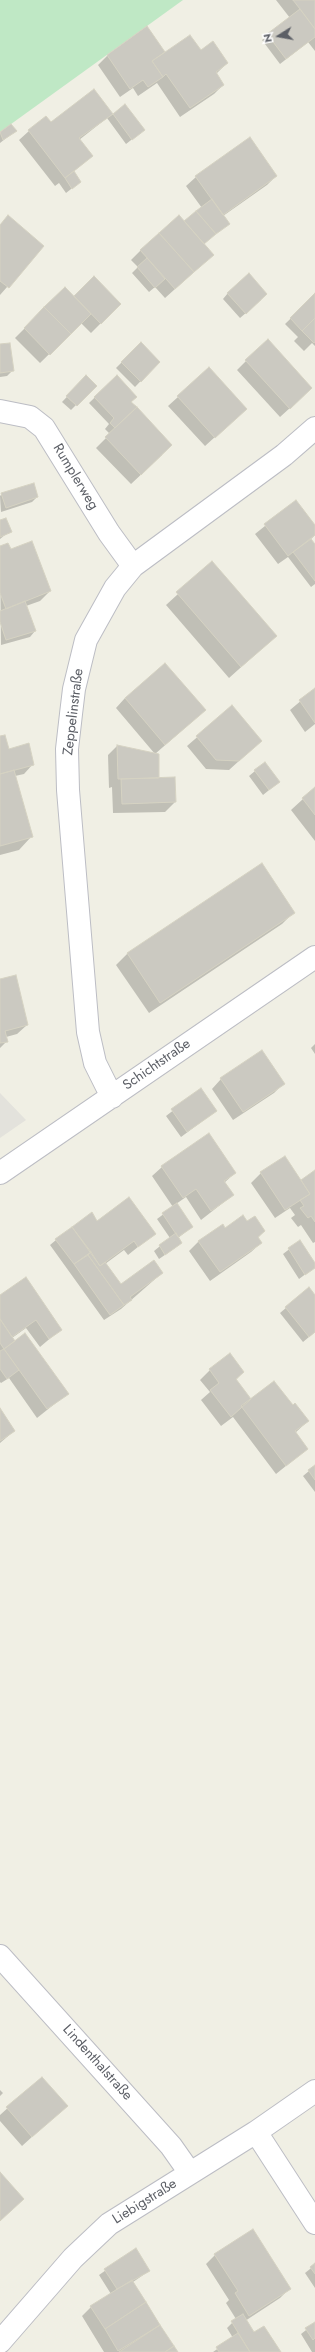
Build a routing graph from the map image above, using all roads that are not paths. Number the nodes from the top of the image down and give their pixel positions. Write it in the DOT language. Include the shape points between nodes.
graph roads {
  1 [pos="0,411"];
  2 [pos="315,428"];
  3 [pos="133,566"];
  4 [pos="315,957"];
  5 [pos="112,1097"];
  6 [pos="0,1174"];
  7 [pos="0,1956"];
  8 [pos="315,2091"];
  9 [pos="256,2132"];
  10 [pos="190,2173"];
  11 [pos="315,2223"];
  12 [pos="0,2342"];
  1 -- 3 [label="street, Rumplerweg" via="30,418 44,428 109,533"];
  2 -- 3 [label="street, Zeppelinstraße"];
  3 -- 5 [label="street, Zeppelinstraße" via="115,588 86,640 74,689 67,749 68,790 88,1032 95,1063"];
  4 -- 5 [label="street, Schichtstraße"];
  5 -- 6 [label="street, Schichtstraße"];
  7 -- 10 [label="street, Lindenthalstraße" via="171,2146"];
  8 -- 9 [label="street, Liebigstraße"];
  9 -- 10 [label="street, Liebigstraße"];
  9 -- 11 [label="street"];
  10 -- 12 [label="street, Liebigstraße" via="109,2224 73,2258"];
}
